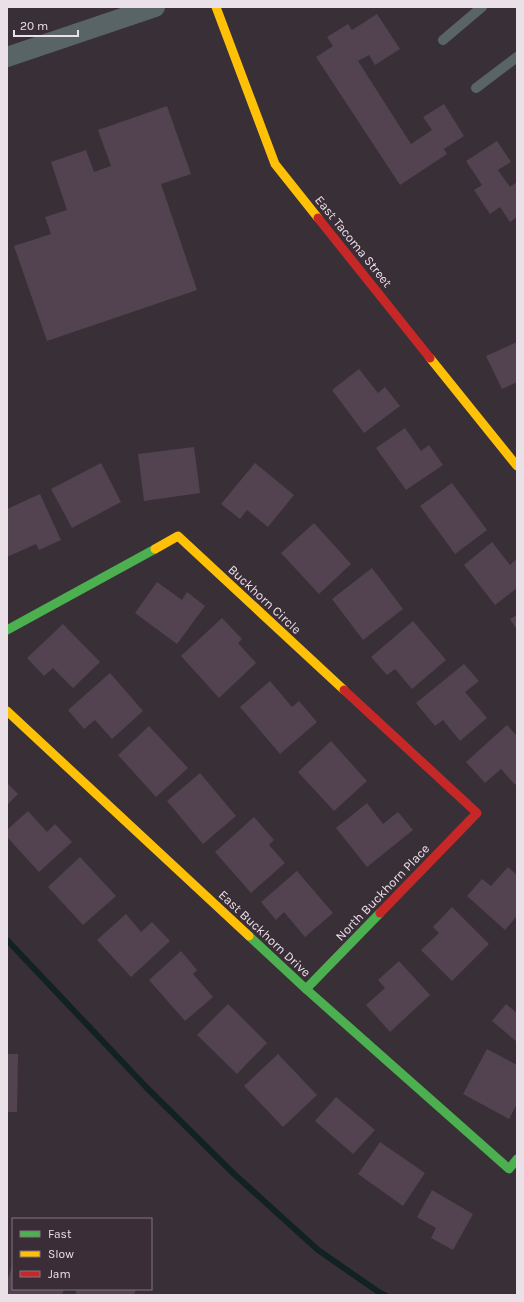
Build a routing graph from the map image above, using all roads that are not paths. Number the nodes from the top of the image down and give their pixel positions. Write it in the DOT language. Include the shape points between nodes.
graph roads {
  1 [pos="155,7"];
  2 [pos="216,7"];
  3 [pos="482,7"];
  4 [pos="443,40"];
  5 [pos="7,57"];
  6 [pos="517,57"];
  7 [pos="476,88"];
  8 [pos="516,461"];
  9 [pos="7,630"];
  10 [pos="7,711"];
  11 [pos="477,813"];
  12 [pos="306,989"];
  13 [pos="517,1159"];
  1 -- 5 [label="street"];
  2 -- 8 [label="street, East Tacoma Street" via="275,164"];
  3 -- 4 [label="lane"];
  6 -- 7 [label="lane"];
  9 -- 11 [label="street, Buckhorn Circle" via="178,536"];
  10 -- 12 [label="street, East Buckhorn Drive"];
  11 -- 12 [label="street, North Buckhorn Place"];
  12 -- 13 [label="street, East Buckhorn Drive" via="509,1169"];
}
